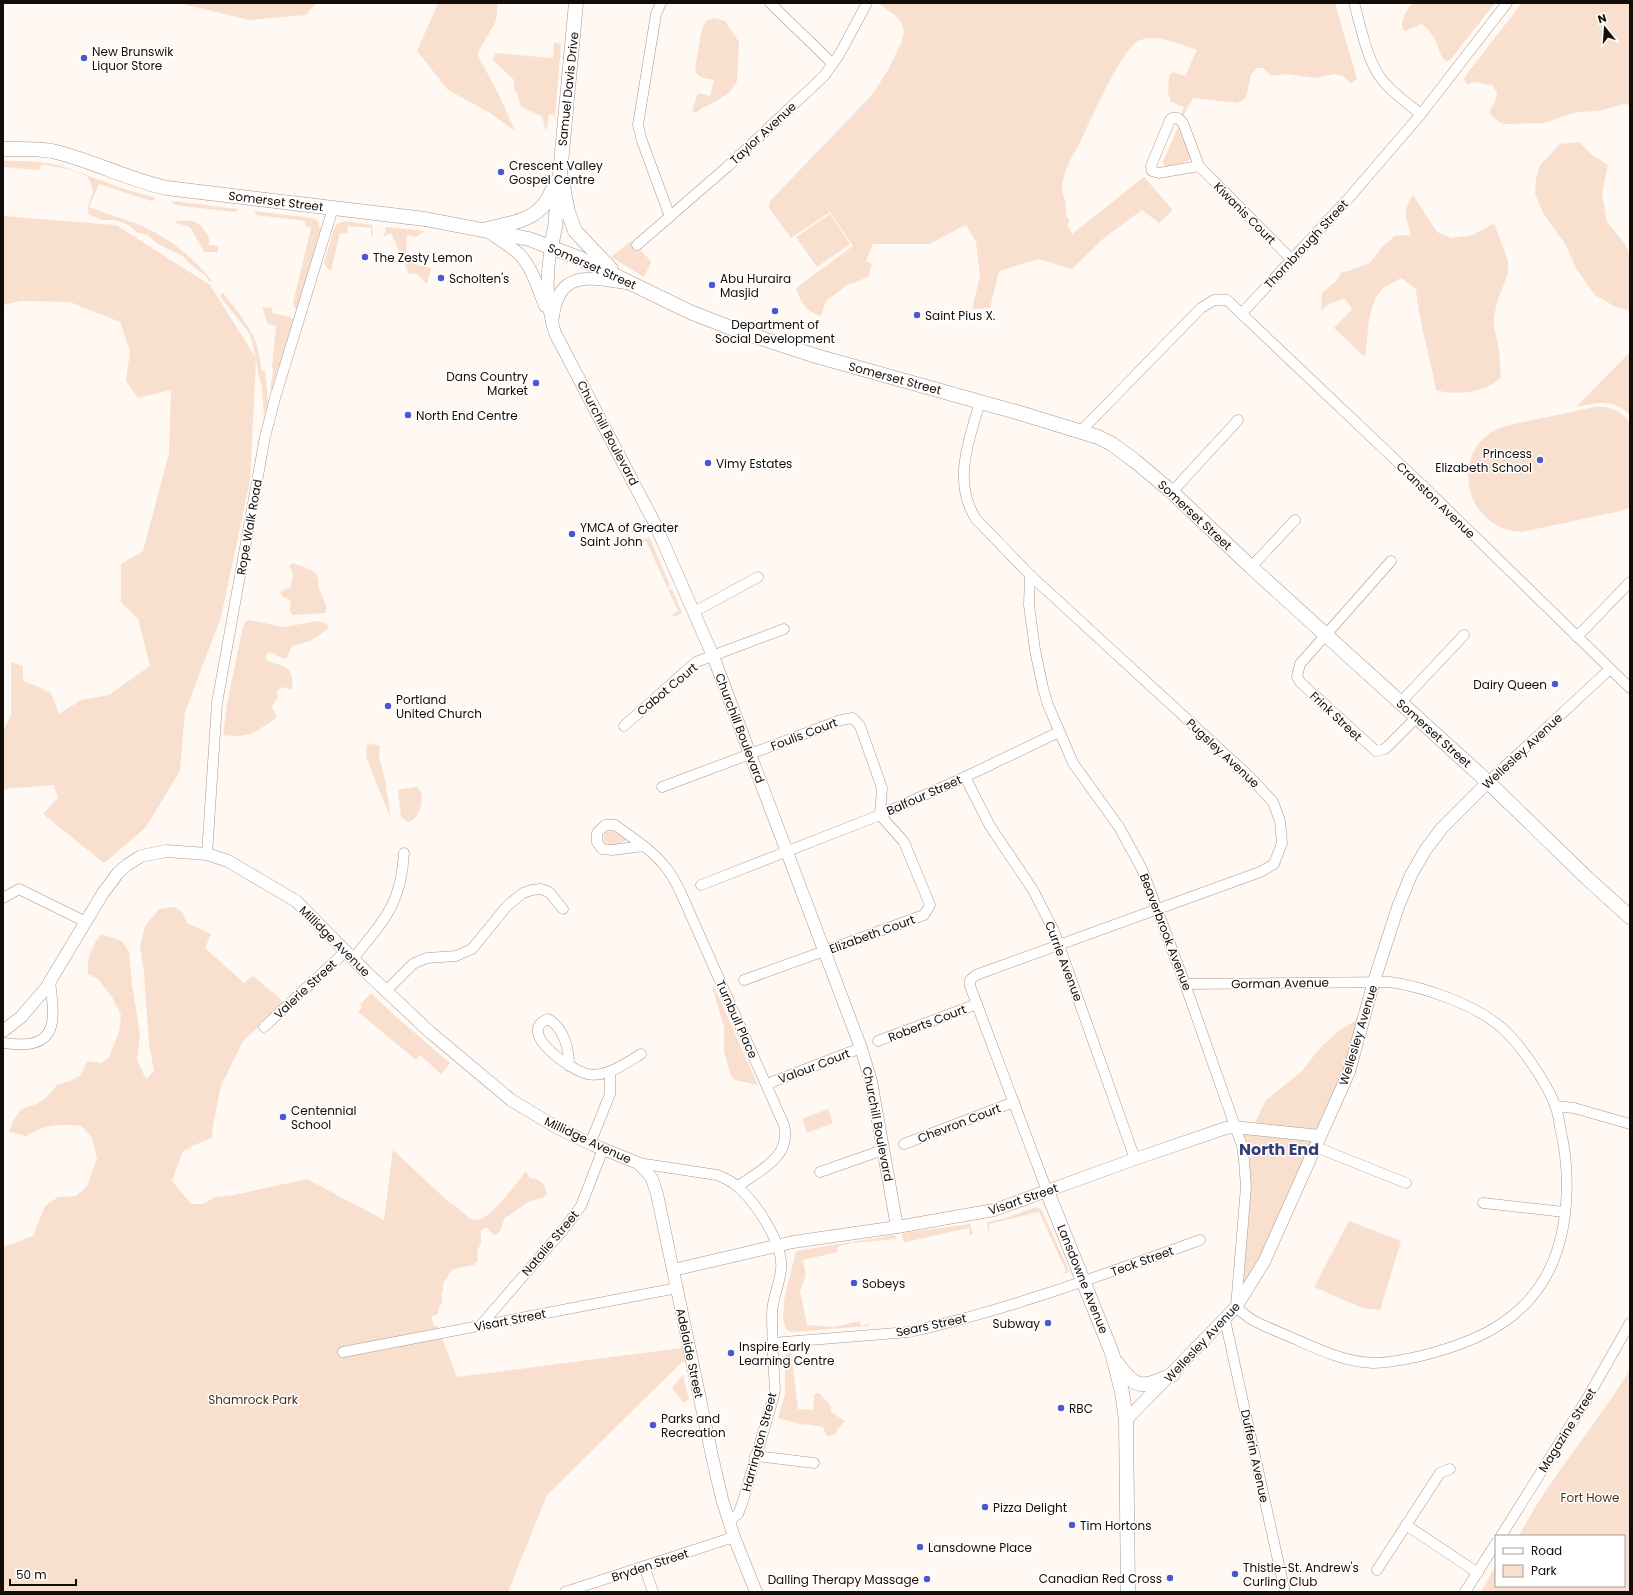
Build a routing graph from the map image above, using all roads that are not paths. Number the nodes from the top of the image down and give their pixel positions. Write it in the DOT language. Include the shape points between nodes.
graph roads {
  1 [pos="576,3"];
  2 [pos="660,3"];
  3 [pos="770,3"];
  4 [pos="867,3"];
  5 [pos="1354,3"];
  6 [pos="1507,3"];
  7 [pos="833,64"];
  8 [pos="1421,114"];
  9 [pos="3,149"];
  10 [pos="1199,166"];
  11 [pos="560,172"];
  12 [pos="333,208"];
  13 [pos="670,217"];
  14 [pos="485,230"];
  15 [pos="637,245"];
  16 [pos="551,247"];
  17 [pos="1291,260"];
  18 [pos="619,277"];
  19 [pos="633,284"];
  20 [pos="1242,313"];
  21 [pos="552,324"];
  22 [pos="980,402"];
  23 [pos="1238,420"];
  24 [pos="1081,431"];
  25 [pos="1172,492"];
  26 [pos="1294,520"];
  27 [pos="1391,561"];
  28 [pos="1251,567"];
  29 [pos="1030,575"];
  30 [pos="758,577"];
  31 [pos="1630,582"];
  32 [pos="694,612"];
  33 [pos="784,629"];
  34 [pos="1325,635"];
  35 [pos="1464,635"];
  36 [pos="1577,637"];
  37 [pos="713,656"];
  38 [pos="1610,669"];
  39 [pos="1630,688"];
  40 [pos="1400,703"];
  41 [pos="1416,718"];
  42 [pos="624,726"];
  43 [pos="1059,732"];
  44 [pos="750,754"];
  45 [pos="965,777"];
  46 [pos="1488,782"];
  47 [pos="662,788"];
  48 [pos="880,814"];
  49 [pos="644,846"];
  50 [pos="787,851"];
  51 [pos="207,854"];
  52 [pos="404,854"];
  53 [pos="701,885"];
  54 [pos="3,898"];
  55 [pos="562,909"];
  56 [pos="1157,910"];
  57 [pos="1630,916"];
  58 [pos="86,922"];
  59 [pos="1060,944"];
  60 [pos="824,951"];
  61 [pos="350,955"];
  62 [pos="50,980"];
  63 [pos="744,980"];
  64 [pos="970,980"];
  65 [pos="1374,981"];
  66 [pos="1186,984"];
  67 [pos="386,991"];
  68 [pos="977,1004"];
  69 [pos="264,1027"];
  70 [pos="3,1031"];
  71 [pos="878,1041"];
  72 [pos="3,1043"];
  73 [pos="861,1048"];
  74 [pos="641,1054"];
  75 [pos="569,1066"];
  76 [pos="610,1072"];
  77 [pos="766,1084"];
  78 [pos="1014,1102"];
  79 [pos="1555,1106"];
  80 [pos="1630,1124"];
  81 [pos="1234,1127"];
  82 [pos="1320,1136"];
  83 [pos="590,1144"];
  84 [pos="904,1144"];
  85 [pos="1316,1147"];
  86 [pos="603,1149"];
  87 [pos="884,1150"];
  88 [pos="1135,1159"];
  89 [pos="638,1163"];
  90 [pos="820,1172"];
  91 [pos="1406,1183"];
  92 [pos="738,1186"];
  93 [pos="1047,1191"];
  94 [pos="1483,1203"];
  95 [pos="1564,1212"];
  96 [pos="897,1226"];
  97 [pos="1200,1240"];
  98 [pos="777,1246"];
  99 [pos="673,1270"];
  100 [pos="1084,1281"];
  101 [pos="677,1288"];
  102 [pos="1236,1308"];
  103 [pos="1225,1320"];
  104 [pos="1630,1323"];
  105 [pos="480,1326"];
  106 [pos="772,1343"];
  107 [pos="343,1352"];
  108 [pos="1115,1360"];
  109 [pos="1173,1374"];
  110 [pos="1126,1420"];
  111 [pos="755,1456"];
  112 [pos="814,1463"];
  113 [pos="1450,1469"];
  114 [pos="729,1521"];
  115 [pos="1406,1525"];
  116 [pos="1501,1535"];
  117 [pos="734,1537"];
  118 [pos="1495,1545"];
  119 [pos="644,1566"];
  120 [pos="1377,1570"];
  121 [pos="1478,1572"];
  122 [pos="565,1592"];
  123 [pos="653,1592"];
  124 [pos="756,1592"];
  125 [pos="1128,1592"];
  126 [pos="1285,1592"];
  127 [pos="1465,1592"];
  1 -- 11 [label="main road, Samuel Davis Drive"];
  2 -- 13 [label="street" via="638,125"];
  3 -- 7 [label="street"];
  4 -- 7 [label="street, Taylor Avenue"];
  5 -- 8 [label="street" via="1369,54 1378,74 1391,89"];
  6 -- 8 [label="street, Thornbrough Street"];
  7 -- 13 [label="street, Taylor Avenue" via="824,76"];
  8 -- 17 [label="street, Thornbrough Street" via="1348,199"];
  9 -- 12 [label="main road, Somerset Street" via="51,151 135,180 168,188"];
  10 -- 10 [label="street, Kiwanis Court" via="1183,123 1178,118 1172,118 1152,171 1159,173"];
  10 -- 17 [label="street, Kiwanis Court"];
  11 -- 14 [label="main road" via="541,209 529,217"];
  11 -- 16 [label="main road, Samuel Davis Drive"];
  11 -- 18 [label="main road" via="568,212 575,231"];
  12 -- 14 [label="main road, Somerset Street" via="425,219"];
  12 -- 51 [label="street, Rope Walk Road" via="274,398 265,437 218,704"];
  13 -- 15 [label="street, Taylor Avenue"];
  14 -- 16 [label="main road, Somerset Street" via="529,239"];
  14 -- 21 [label="street" via="518,252 523,259 532,274"];
  16 -- 18 [label="main road, Somerset Street"];
  16 -- 21 [label="street, Churchill Boulevard" via="547,288"];
  17 -- 20 [label="street, Thornbrough Street"];
  18 -- 19 [label="main road, Somerset Street"];
  19 -- 21 [label="street" via="594,278 572,282 561,292 557,300"];
  19 -- 22 [label="main road, Somerset Street" via="710,321 739,331 816,356"];
  20 -- 24 [label="street" via="1222,299 1214,300 1201,308"];
  20 -- 36 [label="street, Cranston Avenue"];
  21 -- 32 [label="street, Churchill Boulevard" via="655,524"];
  22 -- 24 [label="main road, Somerset Street"];
  22 -- 29 [label="street, Pugsley Avenue" via="964,463 964,487 970,510"];
  23 -- 25 [label="street"];
  24 -- 25 [label="main road, Somerset Street" via="1098,437 1118,449"];
  25 -- 28 [label="main road, Somerset Street"];
  26 -- 28 [label="street"];
  27 -- 34 [label="street"];
  28 -- 34 [label="main road, Somerset Street"];
  29 -- 43 [label="street, Beaverbrook Avenue" via="1029,604 1035,650 1043,688"];
  29 -- 56 [label="street, Pugsley Avenue" via="1250,777 1273,802 1280,821 1282,843 1274,864 1260,872"];
  30 -- 32 [label="street"];
  31 -- 36 [label="street"];
  32 -- 37 [label="street, Churchill Boulevard"];
  33 -- 37 [label="street, Cabot Court"];
  34 -- 40 [label="main road, Somerset Street"];
  34 -- 41 [label="street, Frink Street" via="1300,664 1297,677 1366,744 1376,751 1385,749"];
  35 -- 40 [label="street"];
  36 -- 38 [label="street, Cranston Avenue"];
  37 -- 42 [label="street, Cabot Court" via="696,662"];
  37 -- 44 [label="street, Churchill Boulevard"];
  38 -- 39 [label="street, Cranston Avenue"];
  38 -- 46 [label="street, Wellesley Avenue"];
  40 -- 41 [label="main road, Somerset Street"];
  41 -- 46 [label="main road, Somerset Street"];
  43 -- 45 [label="street, Balfour Street"];
  43 -- 56 [label="street, Beaverbrook Avenue" via="1073,763 1133,851"];
  44 -- 47 [label="street"];
  44 -- 48 [label="street, Foulis Court" via="841,720 853,718 860,726 882,788"];
  44 -- 50 [label="street, Churchill Boulevard"];
  45 -- 48 [label="street, Balfour Street"];
  45 -- 59 [label="street, Currie Avenue" via="990,826 1034,890"];
  46 -- 57 [label="main road, Somerset Street"];
  46 -- 65 [label="street, Wellesley Avenue" via="1442,828 1417,863 1398,907"];
  48 -- 50 [label="street, Balfour Street"];
  48 -- 60 [label="street, Elizabeth Court" via="904,842 930,905 924,915"];
  49 -- 77 [label="street, Turnbull Place" via="663,862 677,884"];
  50 -- 53 [label="street, Balfour Street"];
  50 -- 60 [label="street, Churchill Boulevard"];
  51 -- 58 [label="street, Millidge Avenue" via="166,851 141,856 127,864 112,881"];
  51 -- 61 [label="street, Millidge Avenue" via="228,860 296,901"];
  52 -- 61 [label="street, Valerie Street" via="399,890 391,910"];
  54 -- 58 [label="street" via="19,889"];
  55 -- 67 [label="street" via="549,892 541,889 523,893 507,906 472,949 456,956 419,961"];
  56 -- 59 [label="street, Pugsley Avenue"];
  56 -- 66 [label="street, Beaverbrook Avenue"];
  58 -- 62 [label="street, Millidge Avenue"];
  59 -- 64 [label="street, Pugsley Avenue" via="976,975"];
  59 -- 88 [label="street, Currie Avenue"];
  60 -- 63 [label="street"];
  60 -- 73 [label="street, Churchill Boulevard"];
  61 -- 67 [label="street, Millidge Avenue"];
  61 -- 69 [label="street, Valerie Street"];
  62 -- 70 [label="street, Millidge Avenue" via="29,1009"];
  62 -- 72 [label="street" via="54,1017 49,1032 30,1044"];
  64 -- 68 [label="street, Lansdowne Avenue"];
  65 -- 66 [label="street, Gorman Avenue"];
  65 -- 79 [label="street, Gorman Avenue" via="1417,987 1464,1005 1489,1018 1504,1029 1524,1053"];
  65 -- 82 [label="street, Wellesley Avenue" via="1349,1072"];
  66 -- 81 [label="street, Beaverbrook Avenue"];
  67 -- 83 [label="street, Millidge Avenue" via="431,1033 511,1100"];
  68 -- 71 [label="street, Roberts Court"];
  68 -- 78 [label="street, Lansdowne Avenue"];
  73 -- 77 [label="street, Valour Court"];
  73 -- 87 [label="street, Churchill Boulevard" via="871,1080"];
  74 -- 76 [label="street"];
  75 -- 76 [label="street" via="588,1074"];
  76 -- 83 [label="street" via="610,1094"];
  77 -- 92 [label="street, Turnbull Place" via="784,1126 785,1143 780,1154 772,1162"];
  78 -- 84 [label="street, Chevron Court"];
  78 -- 93 [label="street, Lansdowne Avenue"];
  79 -- 80 [label="street" via="1574,1108"];
  79 -- 95 [label="street, Gorman Avenue" via="1566,1154"];
  81 -- 82 [label="street, Visart Street"];
  81 -- 88 [label="street, Visart Street" via="1215,1131"];
  81 -- 102 [label="street, Beaverbrook Avenue" via="1242,1146 1246,1187"];
  82 -- 85 [label="street, Wellesley Avenue"];
  83 -- 86 [label="street, Millidge Avenue"];
  85 -- 91 [label="street"];
  85 -- 102 [label="street, Wellesley Avenue" via="1264,1262"];
  86 -- 89 [label="street, Millidge Avenue"];
  86 -- 105 [label="street, Natalie Street" via="584,1200 576,1213"];
  87 -- 90 [label="street"];
  87 -- 96 [label="street, Churchill Boulevard"];
  88 -- 93 [label="street, Visart Street"];
  89 -- 92 [label="street, Harrington Street" via="717,1175"];
  89 -- 99 [label="street, Adelaide Street" via="655,1186"];
  92 -- 98 [label="street, Harrington Street" via="763,1217"];
  93 -- 96 [label="street, Visart Street" via="994,1210"];
  93 -- 100 [label="main road, Lansdowne Avenue"];
  94 -- 95 [label="street"];
  95 -- 102 [label="street, Gorman Avenue" via="1557,1251 1547,1275 1530,1299 1494,1328 1469,1342 1446,1350 1373,1363 1347,1359 1278,1332 1250,1319"];
  96 -- 98 [label="street, Visart Street"];
  97 -- 100 [label="street, Teck Street"];
  98 -- 99 [label="street, Visart Street"];
  98 -- 106 [label="street, Harrington Street" via="782,1268 772,1312"];
  99 -- 101 [label="street, Adelaide Street"];
  100 -- 106 [label="street, Sears Street" via="959,1320 909,1332"];
  100 -- 108 [label="main road, Lansdowne Avenue"];
  101 -- 105 [label="street, Visart Street"];
  101 -- 114 [label="street, Adelaide Street" via="712,1456"];
  102 -- 103 [label="street, Wellesley Avenue"];
  103 -- 109 [label="street, Wellesley Avenue"];
  103 -- 126 [label="street, Dufferin Avenue"];
  104 -- 116 [label="street, Magazine Street" via="1588,1397"];
  105 -- 107 [label="street, Visart Street"];
  106 -- 111 [label="street, Harrington Street" via="775,1390"];
  108 -- 109 [label="main road" via="1136,1384 1155,1382"];
  108 -- 110 [label="main road, Lansdowne Avenue"];
  109 -- 110 [label="street, Wellesley Avenue"];
  110 -- 125 [label="main road, Lansdowne Avenue"];
  111 -- 112 [label="street"];
  111 -- 114 [label="street, Harrington Street" via="738,1514"];
  113 -- 115 [label="street" via="1440,1474"];
  114 -- 117 [label="street, Adelaide Street"];
  115 -- 120 [label="street"];
  115 -- 121 [label="street"];
  117 -- 119 [label="street, Bryden Street"];
  117 -- 124 [label="street, Adelaide Street"];
  118 -- 121 [label="street"];
  119 -- 122 [label="street, Bryden Street"];
  119 -- 123 [label="street"];
  121 -- 127 [label="street"];
}
